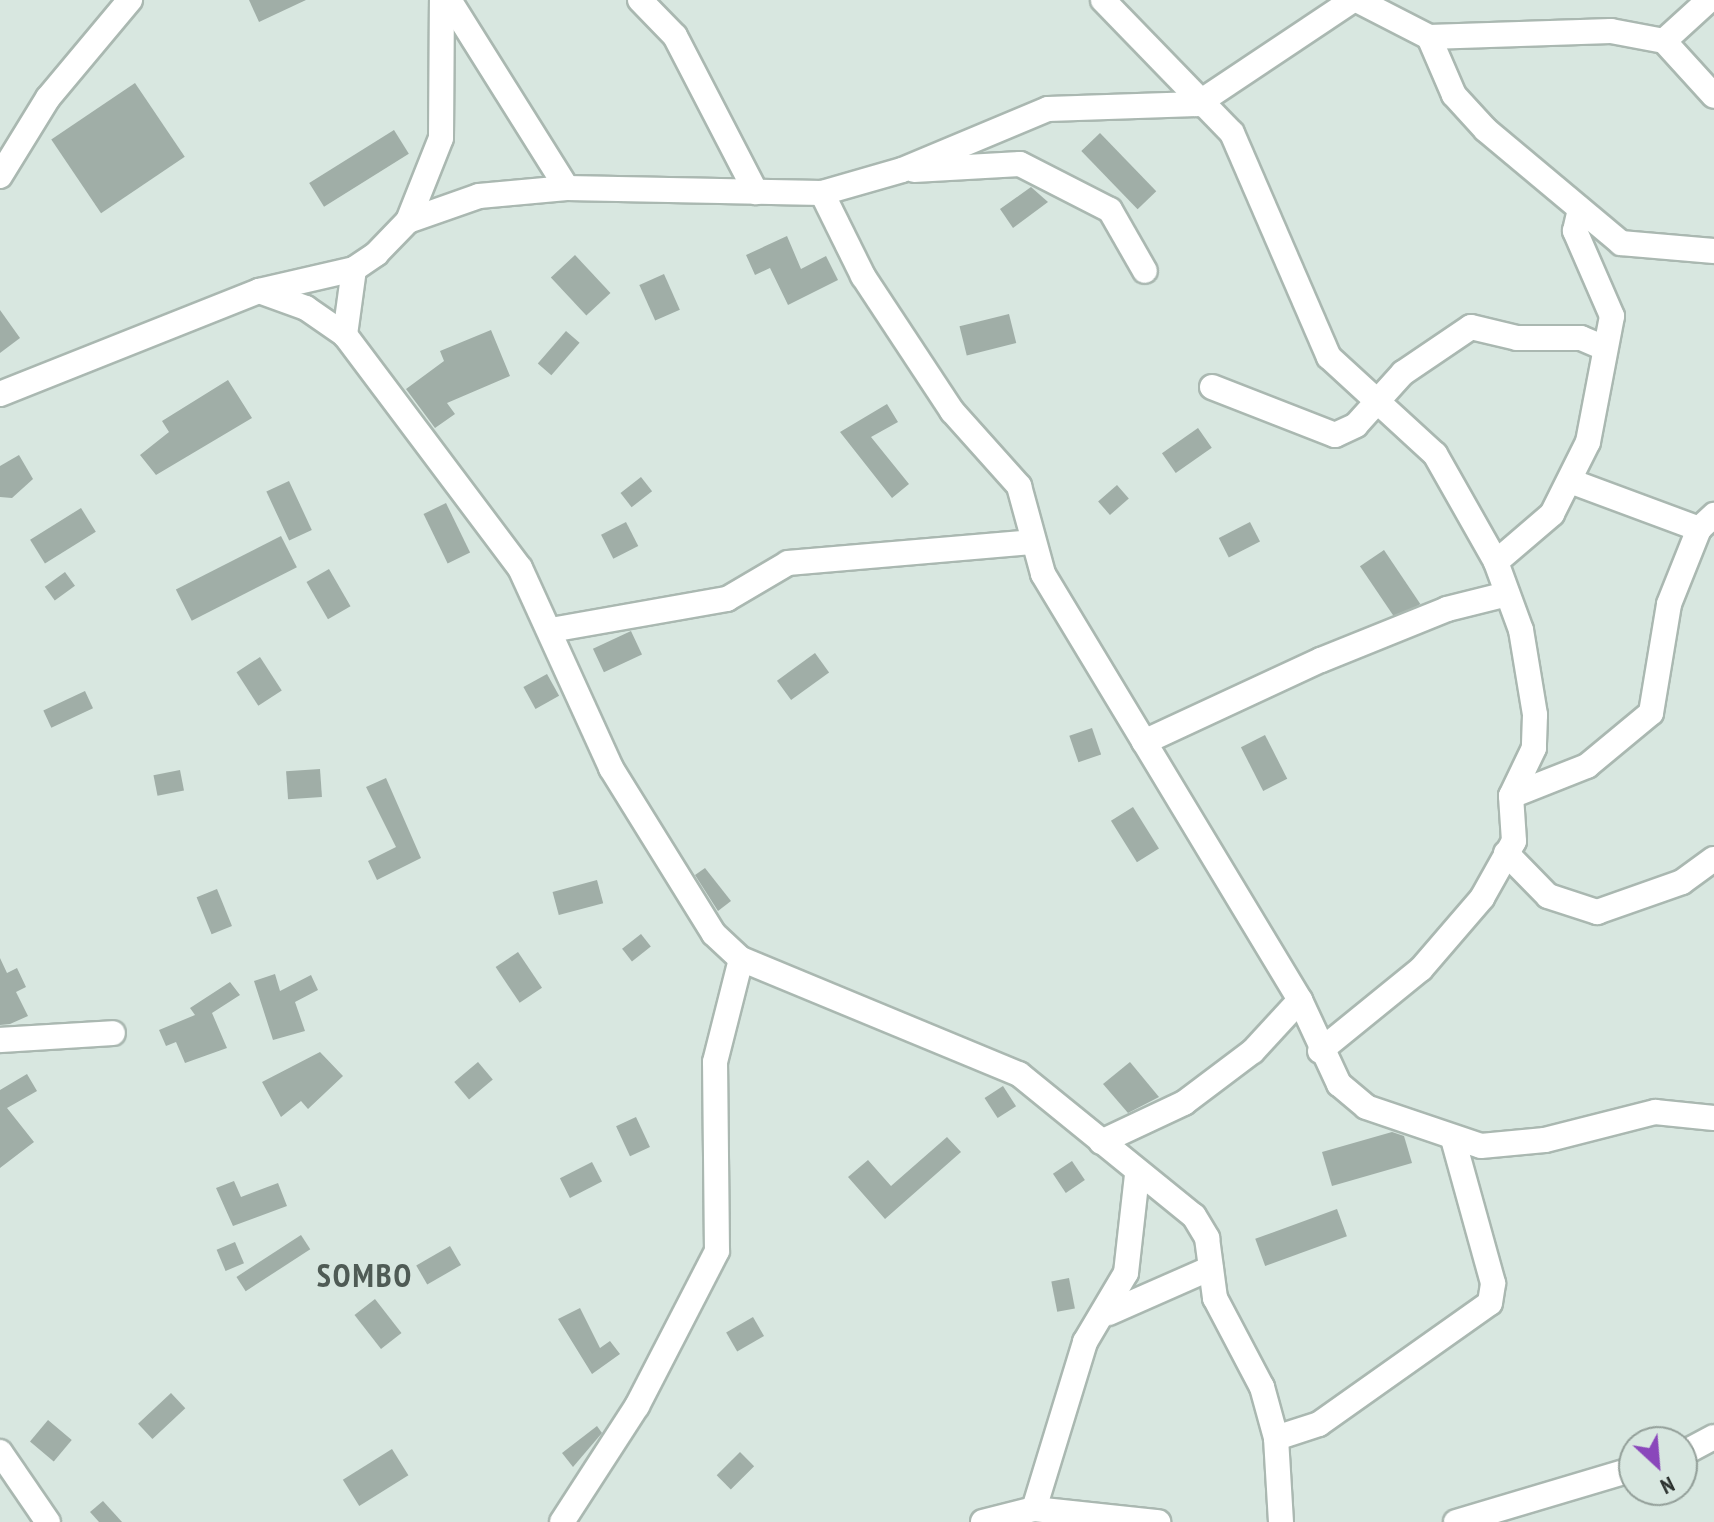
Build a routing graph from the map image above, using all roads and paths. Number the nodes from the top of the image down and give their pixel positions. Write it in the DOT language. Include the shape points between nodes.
graph roads {
  1 [pos="130,0"];
  2 [pos="442,0"];
  3 [pos="449,0"];
  4 [pos="640,0"];
  5 [pos="1103,0"];
  6 [pos="1355,0"];
  7 [pos="1709,0"];
  8 [pos="1429,37"];
  9 [pos="1664,41"];
  10 [pos="1714,96"];
  11 [pos="1197,104"];
  12 [pos="1004,123"];
  13 [pos="1020,164"];
  14 [pos="902,170"];
  15 [pos="0,176"];
  16 [pos="567,188"];
  17 [pos="756,192"];
  18 [pos="822,193"];
  19 [pos="1580,210"];
  20 [pos="408,221"];
  21 [pos="1714,251"];
  22 [pos="354,269"];
  23 [pos="1145,271"];
  24 [pos="259,291"];
  25 [pos="345,335"];
  26 [pos="1605,348"];
  27 [pos="1212,387"];
  28 [pos="2,390"];
  29 [pos="1377,399"];
  30 [pos="1570,481"];
  31 [pos="1707,522"];
  32 [pos="1031,542"];
  33 [pos="1496,562"];
  34 [pos="1507,594"];
  35 [pos="551,630"];
  36 [pos="1144,742"];
  37 [pos="1511,796"];
  38 [pos="1506,853"];
  39 [pos="1714,859"];
  40 [pos="741,959"];
  41 [pos="1300,1000"];
  42 [pos="113,1033"];
  43 [pos="0,1040"];
  44 [pos="1320,1051"];
  45 [pos="1714,1118"];
  46 [pos="1453,1139"];
  47 [pos="1101,1142"];
  48 [pos="1137,1175"];
  49 [pos="1211,1268"];
  50 [pos="1109,1313"];
  51 [pos="1276,1438"];
  52 [pos="0,1452"];
  53 [pos="1618,1474"];
  54 [pos="1034,1509"];
  55 [pos="48,1522"];
  56 [pos="562,1522"];
  57 [pos="983,1522"];
  58 [pos="1158,1522"];
  59 [pos="1281,1522"];
  60 [pos="1456,1522"];
  1 -- 15 [label="street" via="48,98"];
  2 -- 20 [label="street" via="441,138"];
  3 -- 16 [label="street"];
  4 -- 17 [label="street" via="675,36"];
  5 -- 11 [label="street"];
  6 -- 8 [label="street"];
  6 -- 11 [label="street"];
  7 -- 9 [label="street"];
  8 -- 9 [label="street" via="1611,31"];
  8 -- 19 [label="street" via="1454,95"];
  9 -- 10 [label="street"];
  11 -- 12 [label="street" via="1048,109"];
  11 -- 29 [label="street" via="1232,133 1329,357"];
  12 -- 13 [label="street"];
  12 -- 14 [label="street"];
  13 -- 14 [label="street"];
  13 -- 23 [label="street" via="1110,210"];
  14 -- 18 [label="street"];
  16 -- 17 [label="street"];
  16 -- 20 [label="street" via="479,196"];
  17 -- 18 [label="street"];
  18 -- 32 [label="street" via="863,276 952,411 1013,476"];
  19 -- 21 [label="street" via="1621,243"];
  19 -- 26 [label="street" via="1577,236 1612,316"];
  20 -- 22 [label="street"];
  22 -- 24 [label="street"];
  22 -- 25 [label="street"];
  24 -- 25 [label="street" via="306,308"];
  24 -- 28 [label="street"];
  25 -- 35 [label="street" via="520,568"];
  26 -- 29 [label="street" via="1581,338 1517,338 1471,327"];
  26 -- 30 [label="street" via="1588,442"];
  27 -- 29 [label="street" via="1335,435 1356,425"];
  29 -- 33 [label="street" via="1435,454"];
  30 -- 31 [label="street"];
  30 -- 33 [label="street" via="1552,514"];
  31 -- 37 [label="street" via="1669,604 1651,713 1587,766"];
  32 -- 35 [label="street" via="788,563 727,599"];
  32 -- 36 [label="street" via="1043,574"];
  33 -- 34 [label="street"];
  34 -- 36 [label="street" via="1447,609 1321,660"];
  34 -- 37 [label="street" via="1535,715 1534,748"];
  35 -- 40 [label="street" via="611,768 714,934"];
  36 -- 41 [label="street"];
  37 -- 38 [label="street" via="1514,841"];
  38 -- 39 [label="street" via="1548,896 1597,912 1682,882"];
  38 -- 44 [label="street" via="1482,898 1421,969"];
  40 -- 47 [label="street" via="997,1062"];
  40 -- 56 [label="street" via="715,1062 717,1251 637,1406"];
  41 -- 44 [label="street"];
  41 -- 47 [label="street" via="1253,1051 1184,1103"];
  42 -- 43 [label="street"];
  44 -- 46 [label="street" via="1339,1084 1366,1107"];
  45 -- 46 [label="street" via="1655,1112 1545,1140 1481,1146"];
  46 -- 51 [label="street" via="1493,1283 1490,1303 1319,1424"];
  47 -- 48 [label="street"];
  48 -- 49 [label="street" via="1194,1216 1207,1238"];
  48 -- 50 [label="street" via="1126,1273"];
  49 -- 50 [label="street"];
  49 -- 51 [label="street" via="1215,1298 1262,1387"];
  50 -- 54 [label="street" via="1085,1342"];
  51 -- 59 [label="street"];
  52 -- 55 [label="street"];
  53 -- 60 [label="street"];
  54 -- 57 [label="street"];
  54 -- 58 [label="street"];
}
